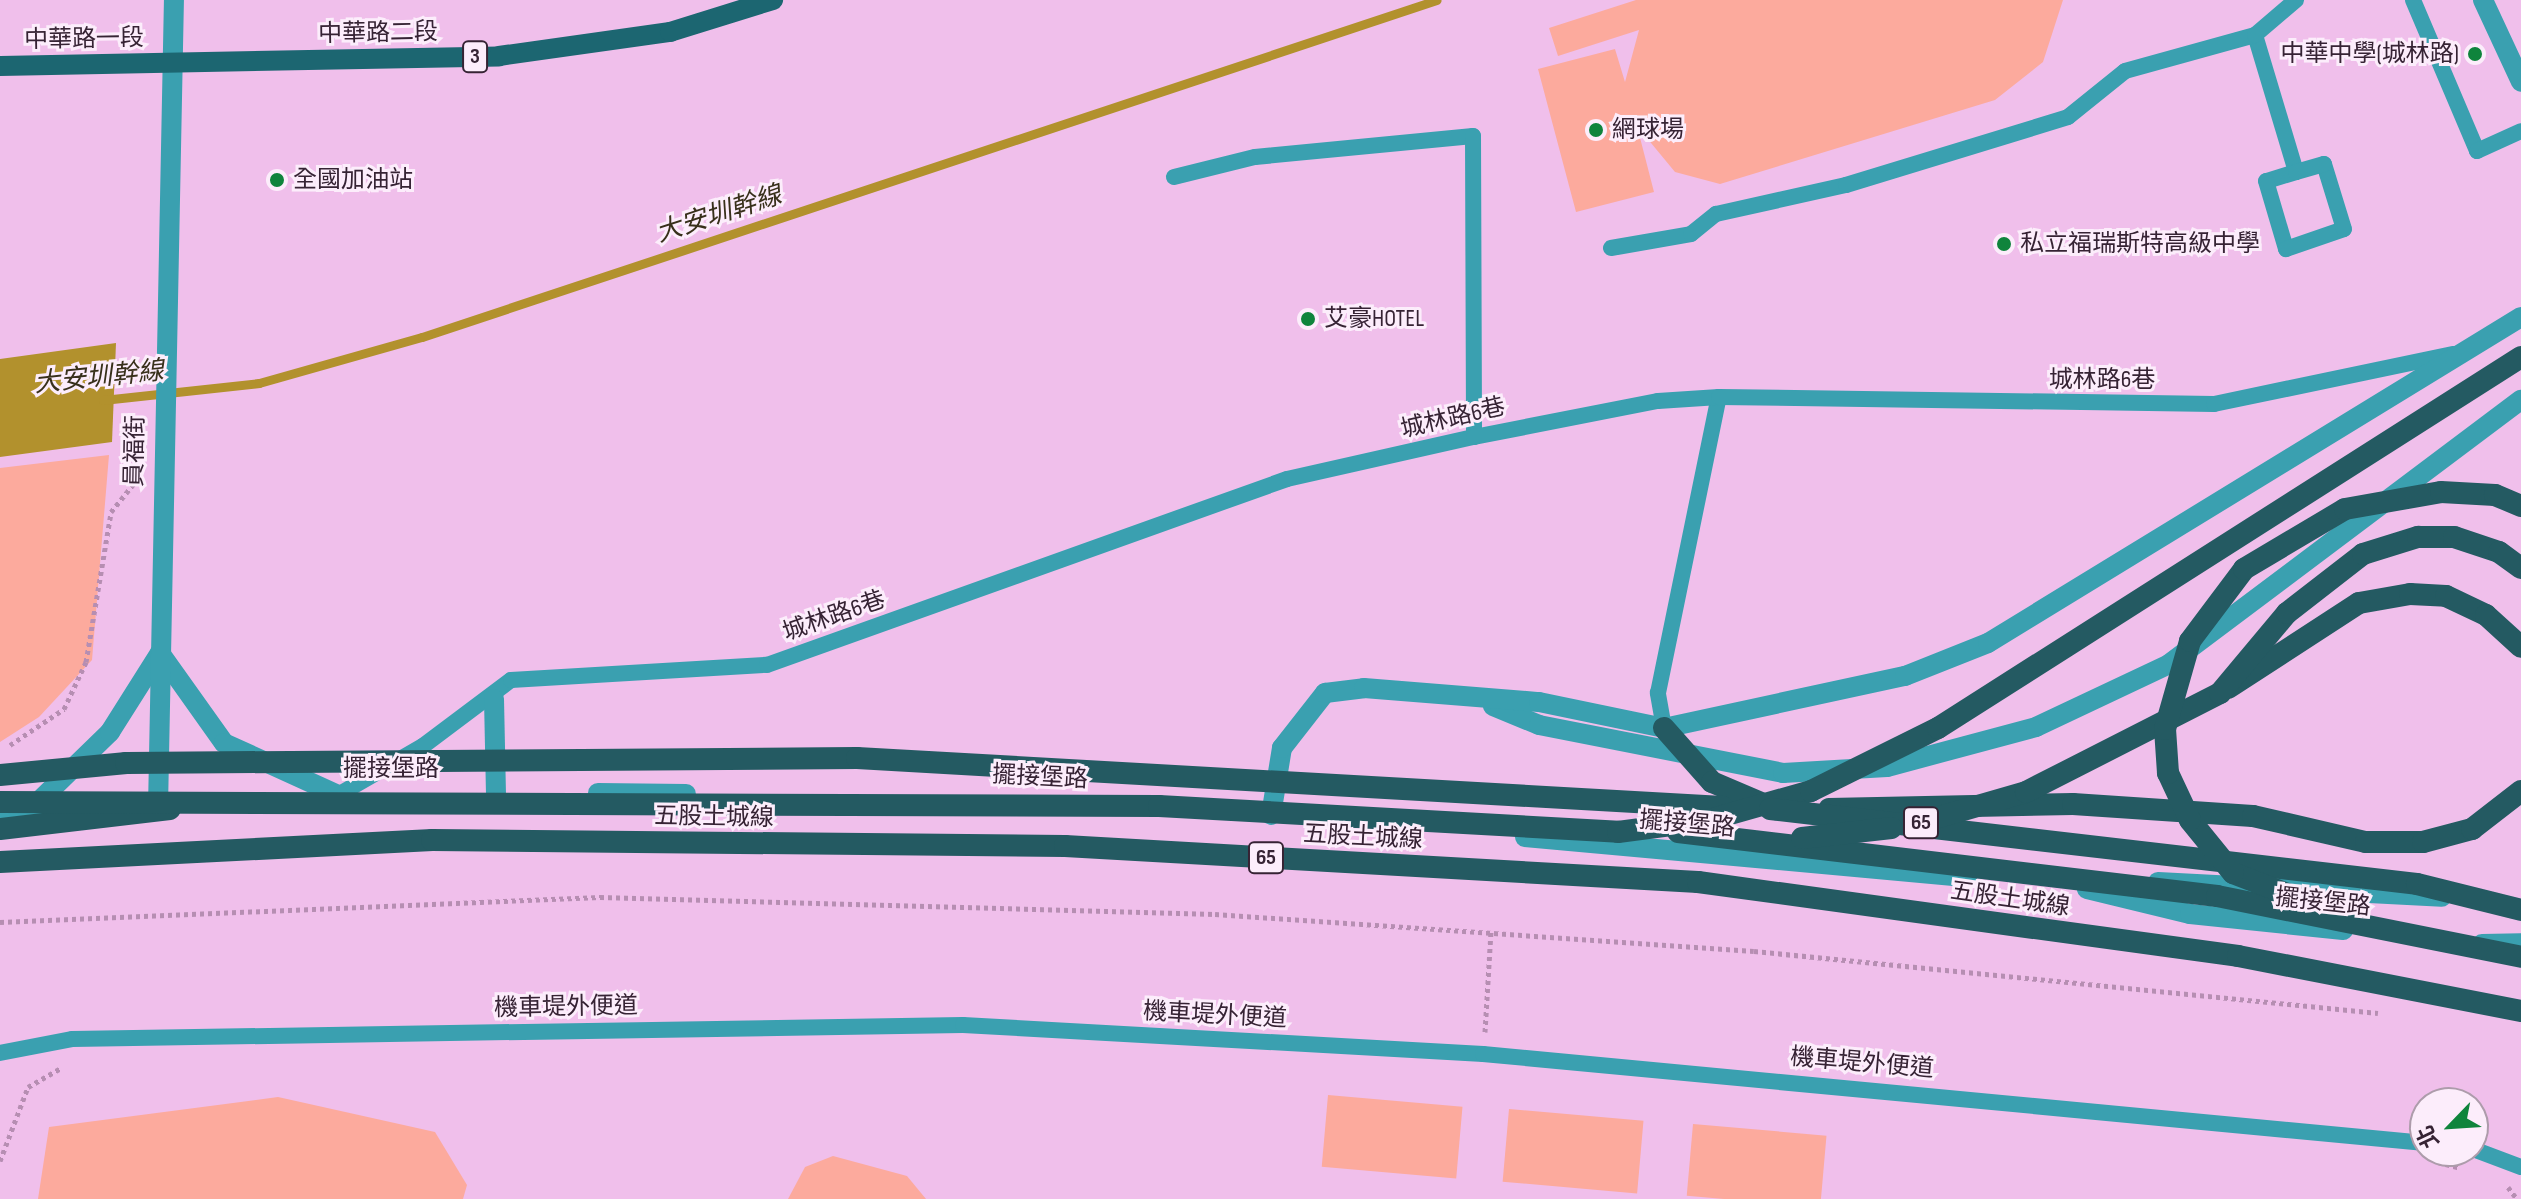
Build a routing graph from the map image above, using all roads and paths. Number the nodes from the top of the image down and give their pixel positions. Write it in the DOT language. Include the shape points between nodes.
graph roads {
  1 [pos="174,0"];
  2 [pos="773,0"];
  3 [pos="2296,0"];
  4 [pos="2413,0"];
  5 [pos="2483,0"];
  6 [pos="2255,35"];
  7 [pos="170,63"];
  8 [pos="0,66"];
  9 [pos="2521,82"];
  10 [pos="2521,131"];
  11 [pos="2296,172"];
  12 [pos="1174,177"];
  13 [pos="1611,248"];
  14 [pos="2521,317"];
  15 [pos="2459,353"];
  16 [pos="2521,357"];
  17 [pos="1719,397"];
  18 [pos="2521,400"];
  19 [pos="1474,437"];
  20 [pos="161,447"];
  21 [pos="2521,506"];
  22 [pos="2521,568"];
  23 [pos="2521,647"];
  24 [pos="160,653"];
  25 [pos="2220,693"];
  26 [pos="494,699"];
  27 [pos="1482,701"];
  28 [pos="1664,728"];
  29 [pos="0,749"];
  30 [pos="1681,755"];
  31 [pos="0,775"];
  32 [pos="1315,789"];
  33 [pos="2521,791"];
  34 [pos="496,794"];
  35 [pos="338,795"];
  36 [pos="0,802"];
  37 [pos="187,807"];
  38 [pos="158,808"];
  39 [pos="21,815"];
  40 [pos="1271,815"];
  41 [pos="0,817"];
  42 [pos="0,829"];
  43 [pos="1618,832"];
  44 [pos="0,862"];
  45 [pos="2075,886"];
  46 [pos="2521,908"];
  47 [pos="0,922"];
  48 [pos="1491,932"];
  49 [pos="2521,943"];
  50 [pos="2521,957"];
  51 [pos="1486,1008"];
  52 [pos="2521,1011"];
  53 [pos="2396,1015"];
  54 [pos="0,1053"];
  55 [pos="68,1064"];
  56 [pos="2409,1150"];
  57 [pos="2489,1155"];
  58 [pos="0,1161"];
  59 [pos="2461,1167"];
  60 [pos="2521,1167"];
  61 [pos="2476,1173"];
  62 [pos="2504,1180"];
  63 [pos="2517,1199"];
  1 -- 7 [label="street, 員福街"];
  2 -- 7 [label="main road, 中華路二段 / 3" via="670,32 499,56"];
  3 -- 6 [label="lane"];
  4 -- 10 [label="lane" via="2477,151"];
  5 -- 9 [label="street"];
  6 -- 11 [label="lane"];
  6 -- 13 [label="lane" via="2125,71 2068,117 1846,185 1716,214 1691,234"];
  7 -- 8 [label="main road, 中華路一段 / 3"];
  7 -- 20 [label="street, 員福街"];
  11 -- 11 [label="lane" via="2266,181 2286,249 2344,229 2324,164"];
  12 -- 19 [label="lane" via="1255,157 1473,136"];
  14 -- 15 [label="street"];
  15 -- 17 [label="lane, 城林路6巷" via="2214,404"];
  15 -- 28 [label="street" via="2060,606 1988,643 1905,676"];
  16 -- 43 [label="highway, bridge" via="1938,728 1811,791 1709,820"];
  17 -- 19 [label="lane, 城林路6巷" via="1658,401"];
  17 -- 28 [label="lane" via="1658,693"];
  18 -- 30 [label="street" via="2169,664 2036,727 1887,767 1783,773"];
  19 -- 26 [label="lane, 城林路6巷" via="1287,479 767,665 511,680"];
  20 -- 24 [label="street, 員福街"];
  20 -- 29 [label="path" via="111,512 86,662 64,709"];
  21 -- 49 [label="highway, bridge" via="2495,495 2390,497 2345,509 2279,544 2211,605 2174,684 2165,729 2168,773 2184,808 2233,873 2297,900"];
  22 -- 25 [label="highway, bridge" via="2499,552 2454,537 2418,537 2363,554 2287,613"];
  23 -- 25 [label="highway, bridge" via="2486,615 2446,596 2410,594 2359,603"];
  24 -- 35 [label="street" via="224,743"];
  24 -- 38 [label="street, 員福街"];
  24 -- 39 [label="street" via="110,732 57,791"];
  25 -- 43 [label="highway, bridge" via="2026,792 1905,826 1754,843"];
  26 -- 34 [label="street"];
  26 -- 35 [label="lane, 城林路6巷"];
  27 -- 28 [label="street" via="1539,702"];
  27 -- 30 [label="street" via="1539,725"];
  27 -- 40 [label="street" via="1364,688 1325,693 1282,748"];
  28 -- 30 [label="highway"];
  30 -- 33 [label="highway" via="1712,782 1776,810 2073,804 2253,816 2366,842 2423,842 2472,829"];
  31 -- 32 [label="highway, 五股土城線 / 65, bridge" via="126,763 857,758"];
  32 -- 46 [label="highway, 五股土城線 / 65, bridge" via="1837,812 2417,884"];
  32 -- 50 [label="highway, bridge" via="2217,896"];
  34 -- 35 [label="street, 擺接堡路"];
  34 -- 40 [label="street, 擺接堡路" via="938,798"];
  35 -- 38 [label="street, 擺接堡路"];
  36 -- 37 [label="highway, bridge"];
  37 -- 42 [label="highway"];
  37 -- 43 [label="highway, bridge" via="1159,806"];
  38 -- 39 [label="street, 擺接堡路"];
  39 -- 41 [label="street, 擺接堡路"];
  40 -- 45 [label="street, 擺接堡路"];
  44 -- 52 [label="highway, 五股土城線 / 65" via="432,840 1017,846 1698,882 2238,956"];
  45 -- 46 [label="street, 擺接堡路" via="2191,881"];
  45 -- 49 [label="street, 擺接堡路" via="2190,914"];
  47 -- 48 [label="path" via="600,897 1215,914"];
  48 -- 51 [label="path"];
  48 -- 53 [label="path"];
  54 -- 56 [label="lane, 機車堤外便道" via="72,1039 963,1025 1499,1055"];
  55 -- 58 [label="path" via="28,1087"];
  57 -- 60 [label="lane"];
  59 -- 61 [label="path"];
  62 -- 63 [label="path"];
}
